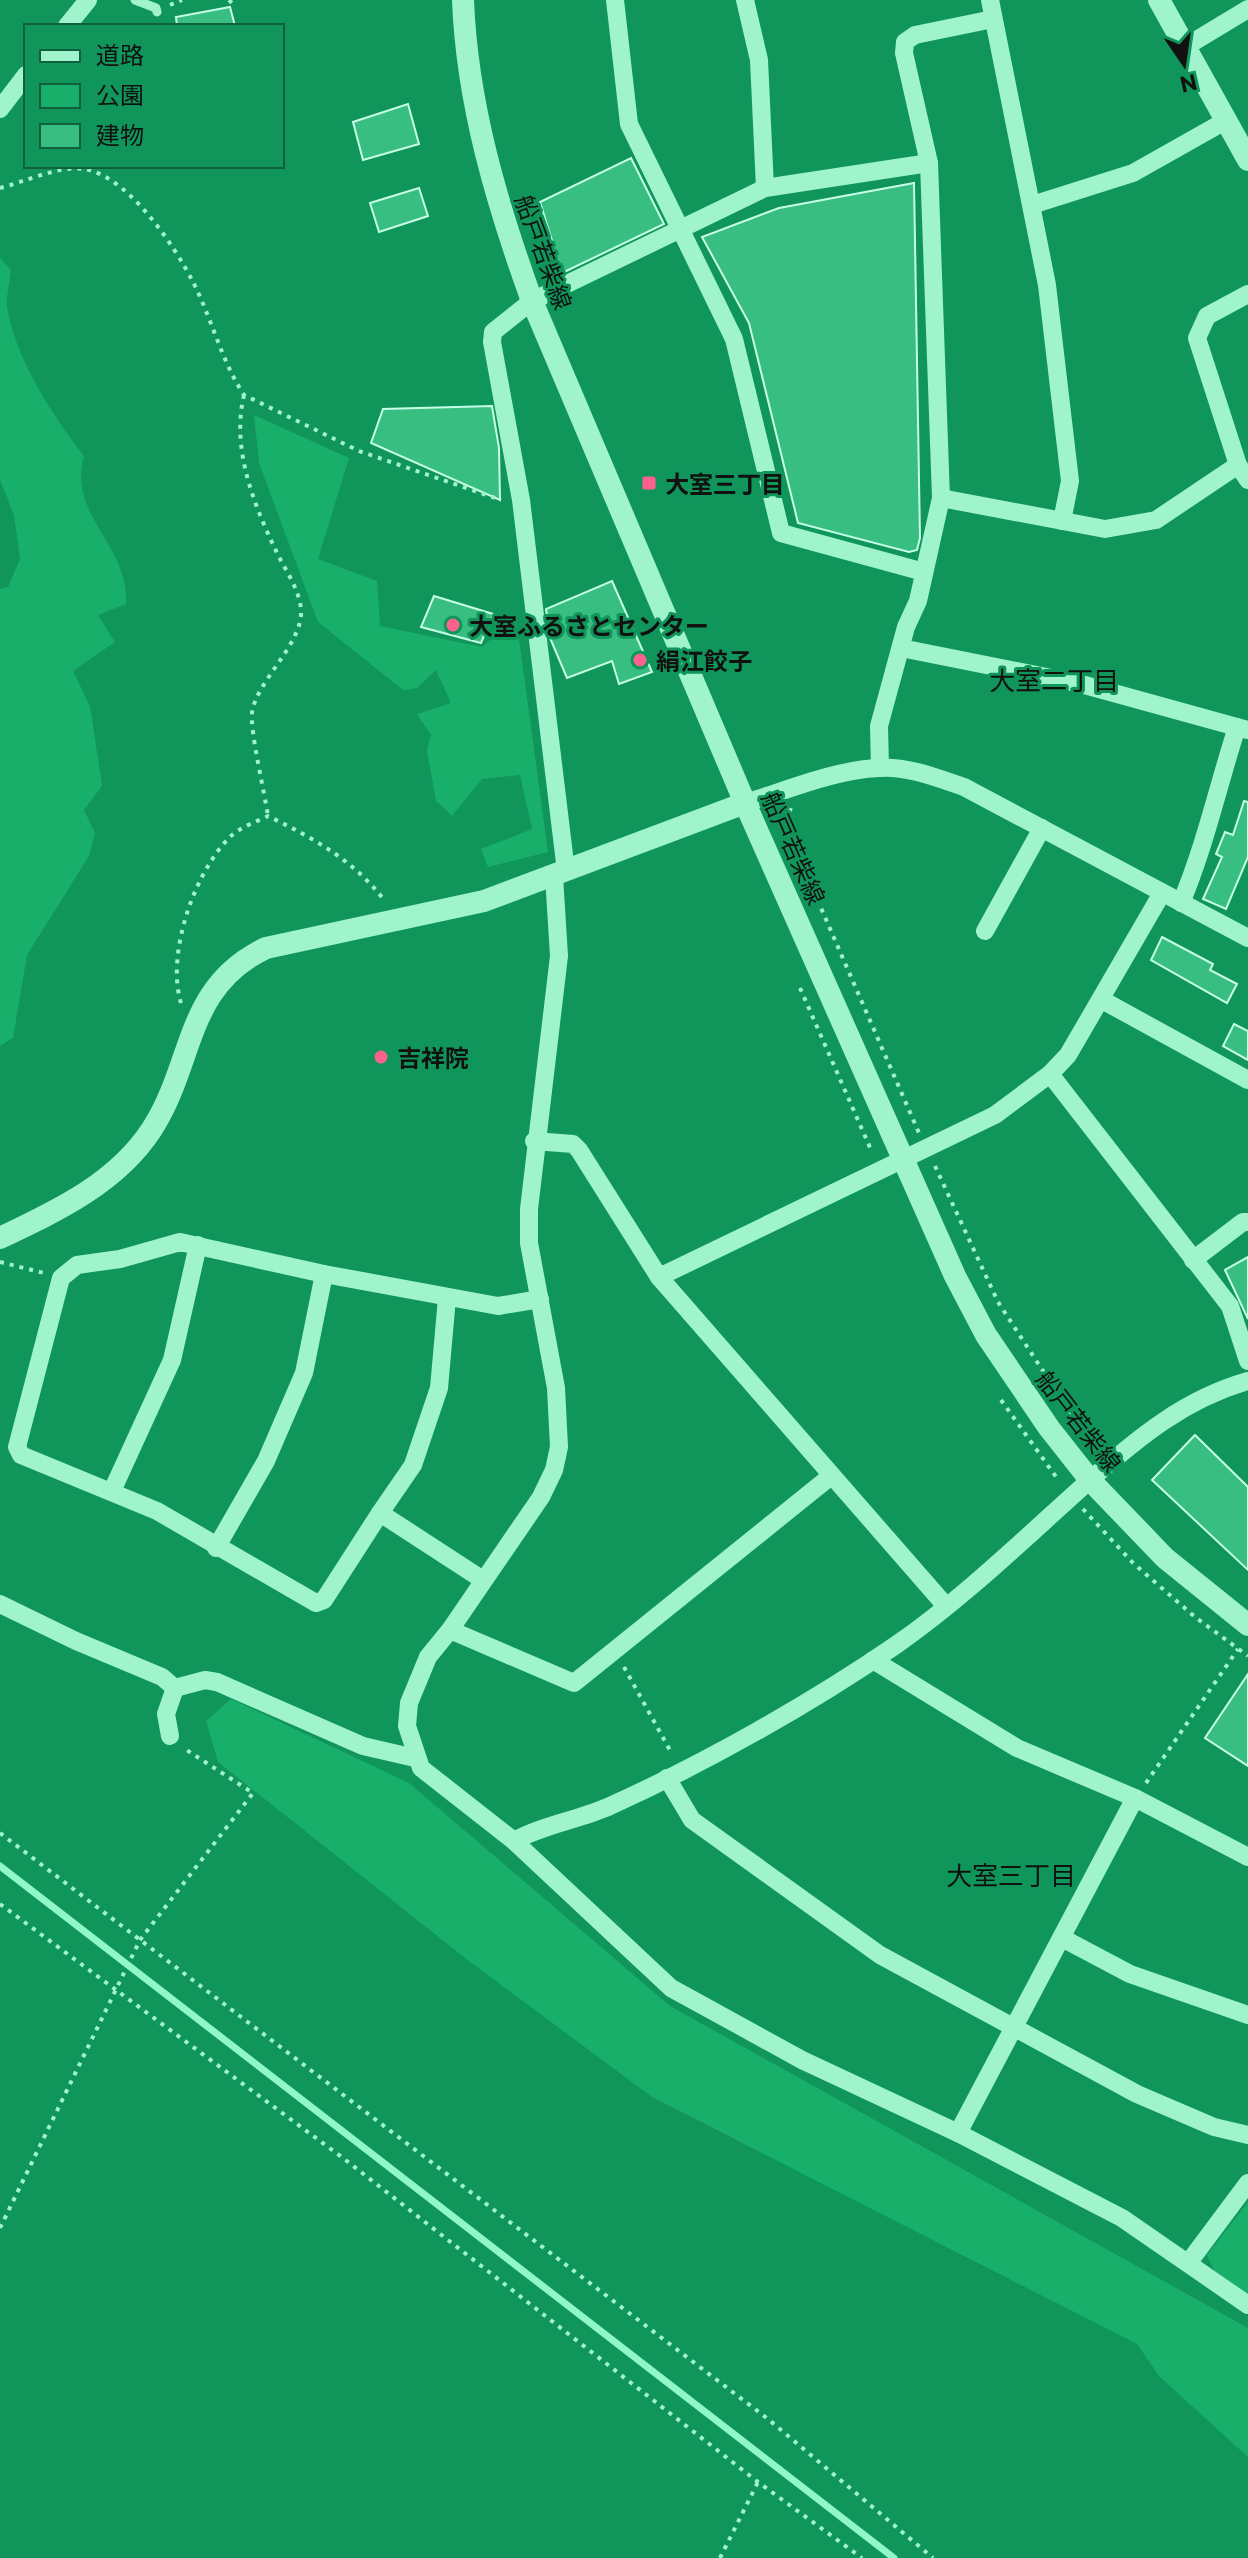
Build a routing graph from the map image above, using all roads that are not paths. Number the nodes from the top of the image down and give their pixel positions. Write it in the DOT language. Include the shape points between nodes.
graph roads {
  1 [pos="88,0"];
  2 [pos="135,0"];
  3 [pos="463,0"];
  4 [pos="615,0"];
  5 [pos="745,0"];
  6 [pos="1159,0"];
  7 [pos="992,9"];
  8 [pos="1248,9"];
  9 [pos="157,12"];
  10 [pos="69,24"];
  11 [pos="1185,47"];
  12 [pos="24,78"];
  13 [pos="0,109"];
  14 [pos="1227,120"];
  15 [pos="1248,160"];
  16 [pos="929,163"];
  17 [pos="765,188"];
  18 [pos="1032,205"];
  19 [pos="680,229"];
  20 [pos="1248,294"];
  21 [pos="532,301"];
  22 [pos="1243,472"];
  23 [pos="941,498"];
  24 [pos="1062,521"];
  25 [pos="924,572"];
  26 [pos="901,648"];
  27 [pos="1243,728"];
  28 [pos="880,768"];
  29 [pos="745,803"];
  30 [pos="1042,828"];
  31 [pos="560,874"];
  32 [pos="1162,893"];
  33 [pos="1181,903"];
  34 [pos="985,931"];
  35 [pos="1248,938"];
  36 [pos="1102,1000"];
  37 [pos="1050,1074"];
  38 [pos="1248,1080"];
  39 [pos="534,1141"];
  40 [pos="903,1159"];
  41 [pos="1248,1222"];
  42 [pos="0,1238"];
  43 [pos="198,1245"];
  44 [pos="1193,1260"];
  45 [pos="324,1274"];
  46 [pos="659,1277"];
  47 [pos="447,1298"];
  48 [pos="540,1299"];
  49 [pos="1248,1361"];
  50 [pos="1248,1381"];
  51 [pos="831,1476"];
  52 [pos="1090,1480"];
  53 [pos="112,1491"];
  54 [pos="380,1513"];
  55 [pos="216,1548"];
  56 [pos="483,1580"];
  57 [pos="0,1604"];
  58 [pos="945,1605"];
  59 [pos="1248,1625"];
  60 [pos="450,1630"];
  61 [pos="873,1660"];
  62 [pos="175,1688"];
  63 [pos="170,1736"];
  64 [pos="415,1758"];
  65 [pos="674,1774"];
  66 [pos="1135,1798"];
  67 [pos="514,1841"];
  68 [pos="1248,1857"];
  69 [pos="1062,1938"];
  70 [pos="1248,2015"];
  71 [pos="1014,2030"];
  72 [pos="958,2133"];
  73 [pos="1248,2135"];
  74 [pos="1248,2183"];
  75 [pos="1189,2262"];
  76 [pos="1248,2305"];
  1 -- 10 [label="street"];
  2 -- 9 [label="lane"];
  3 -- 21 [label="street, 船戸若柴線" via="485,156"];
  4 -- 19 [label="street" via="629,124"];
  5 -- 17 [label="street" via="759,60"];
  6 -- 11 [label="street"];
  7 -- 16 [label="street" via="905,42"];
  7 -- 18 [label="street"];
  8 -- 11 [label="street"];
  11 -- 14 [label="street"];
  12 -- 13 [label="street"];
  14 -- 15 [label="street"];
  14 -- 18 [label="street" via="1133,173"];
  16 -- 17 [label="street"];
  16 -- 23 [label="street"];
  17 -- 19 [label="street"];
  18 -- 24 [label="street" via="1070,481"];
  19 -- 21 [label="street"];
  19 -- 25 [label="street" via="734,339 781,533"];
  20 -- 22 [label="street" via="1207,316 1197,338"];
  21 -- 29 [label="street, 船戸若柴線"];
  21 -- 31 [label="street" via="493,332 492,342 521,500"];
  22 -- 24 [label="street" via="1156,520 1105,529"];
  23 -- 24 [label="street"];
  23 -- 25 [label="street"];
  25 -- 26 [label="street"];
  26 -- 27 [label="street" via="1081,684"];
  26 -- 28 [label="street" via="879,726"];
  27 -- 33 [label="street"];
  28 -- 29 [label="street" via="833,776"];
  28 -- 30 [label="street" via="924,773 964,787"];
  29 -- 31 [label="street"];
  29 -- 40 [label="street, 船戸若柴線"];
  30 -- 32 [label="street"];
  30 -- 34 [label="street"];
  31 -- 39 [label="street" via="559,956"];
  31 -- 42 [label="street" via="484,901 266,948 245,958 222,976 197,1021 166,1102 133,1154 79,1198"];
  32 -- 33 [label="street"];
  32 -- 36 [label="street"];
  33 -- 35 [label="street"];
  36 -- 37 [label="street"];
  36 -- 38 [label="street"];
  37 -- 40 [label="street" via="995,1115"];
  37 -- 44 [label="street"];
  39 -- 46 [label="street" via="573,1144 579,1150"];
  39 -- 48 [label="street" via="529,1243"];
  40 -- 46 [label="street"];
  40 -- 52 [label="street, 船戸若柴線" via="986,1335"];
  41 -- 44 [label="street"];
  43 -- 45 [label="street"];
  43 -- 53 [label="street" via="172,1360"];
  43 -- 53 [label="street" via="180,1242 77,1265 61,1278 17,1447 21,1455"];
  44 -- 49 [label="street" via="1230,1306"];
  45 -- 47 [label="street"];
  45 -- 55 [label="street" via="304,1373 266,1461"];
  46 -- 51 [label="street"];
  47 -- 48 [label="street" via="498,1306"];
  47 -- 54 [label="street" via="439,1388 413,1465"];
  48 -- 56 [label="street" via="556,1388 559,1447 541,1497"];
  50 -- 52 [label="street" via="1158,1422"];
  51 -- 58 [label="street"];
  51 -- 60 [label="street" via="574,1683"];
  52 -- 58 [label="street"];
  52 -- 59 [label="street, 船戸若柴線" via="1165,1558"];
  53 -- 55 [label="street" via="157,1511"];
  54 -- 55 [label="street" via="324,1600 316,1603"];
  54 -- 56 [label="street"];
  56 -- 60 [label="street"];
  57 -- 62 [label="street" via="162,1677"];
  58 -- 61 [label="street"];
  60 -- 64 [label="street" via="428,1657 409,1703 407,1726"];
  61 -- 65 [label="street"];
  61 -- 66 [label="street" via="1017,1748"];
  62 -- 63 [label="street" via="166,1714"];
  62 -- 64 [label="street" via="217,1682 363,1746"];
  64 -- 67 [label="street" via="429,1777"];
  65 -- 67 [label="street" via="607,1808 541,1827"];
  65 -- 71 [label="street" via="692,1820 880,1955"];
  66 -- 68 [label="street"];
  66 -- 69 [label="street"];
  67 -- 72 [label="street" via="671,1988 802,2060"];
  69 -- 70 [label="street" via="1130,1974"];
  69 -- 71 [label="street"];
  71 -- 72 [label="street"];
  71 -- 73 [label="street" via="1176,2112"];
  72 -- 75 [label="street" via="1122,2218"];
  74 -- 75 [label="street"];
  75 -- 76 [label="street"];
}
